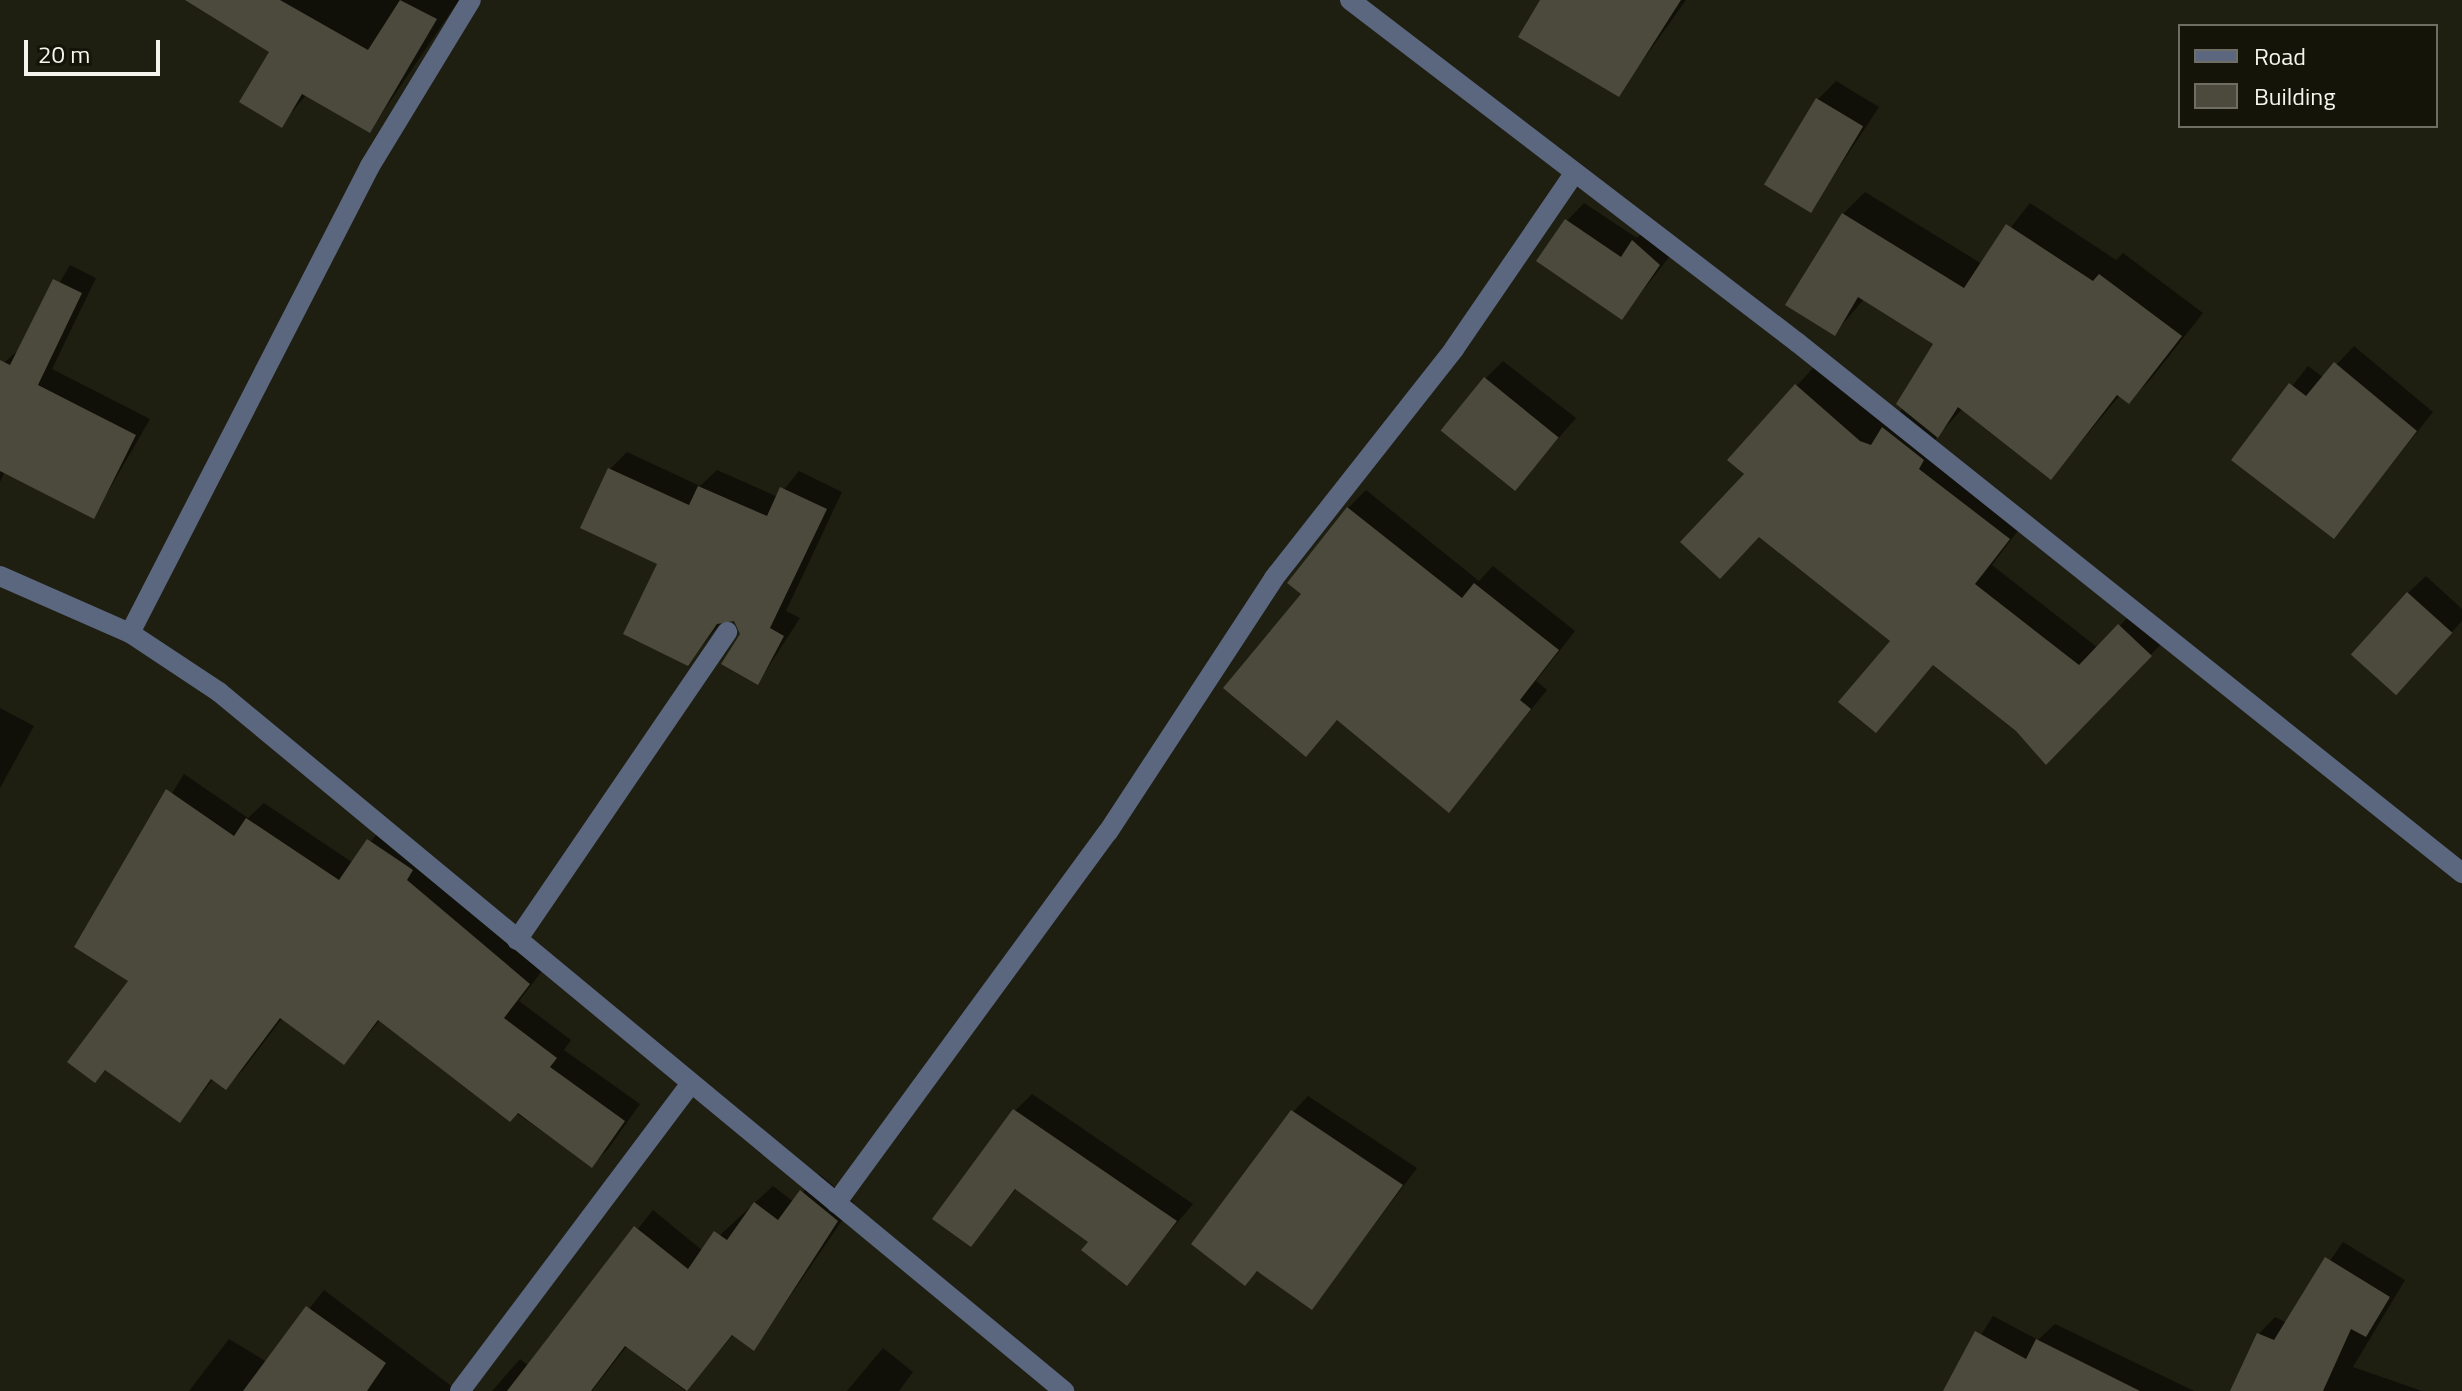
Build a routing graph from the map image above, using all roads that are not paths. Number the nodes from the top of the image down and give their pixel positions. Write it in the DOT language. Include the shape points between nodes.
graph roads {
  1 [pos="471,0"];
  2 [pos="1350,0"];
  3 [pos="1575,172"];
  4 [pos="0,576"];
  5 [pos="727,632"];
  6 [pos="130,633"];
  7 [pos="2462,873"];
  8 [pos="517,940"];
  9 [pos="691,1083"];
  10 [pos="836,1203"];
  11 [pos="460,1391"];
  12 [pos="1064,1391"];
  1 -- 6 [label="street" via="370,166"];
  2 -- 3 [label="street"];
  3 -- 7 [label="street"];
  3 -- 10 [label="street" via="1454,349 1274,578 1108,832"];
  4 -- 6 [label="street"];
  5 -- 8 [label="street"];
  6 -- 8 [label="street" via="219,692"];
  8 -- 9 [label="street"];
  9 -- 10 [label="street"];
  9 -- 11 [label="street"];
  10 -- 12 [label="street"];
}
